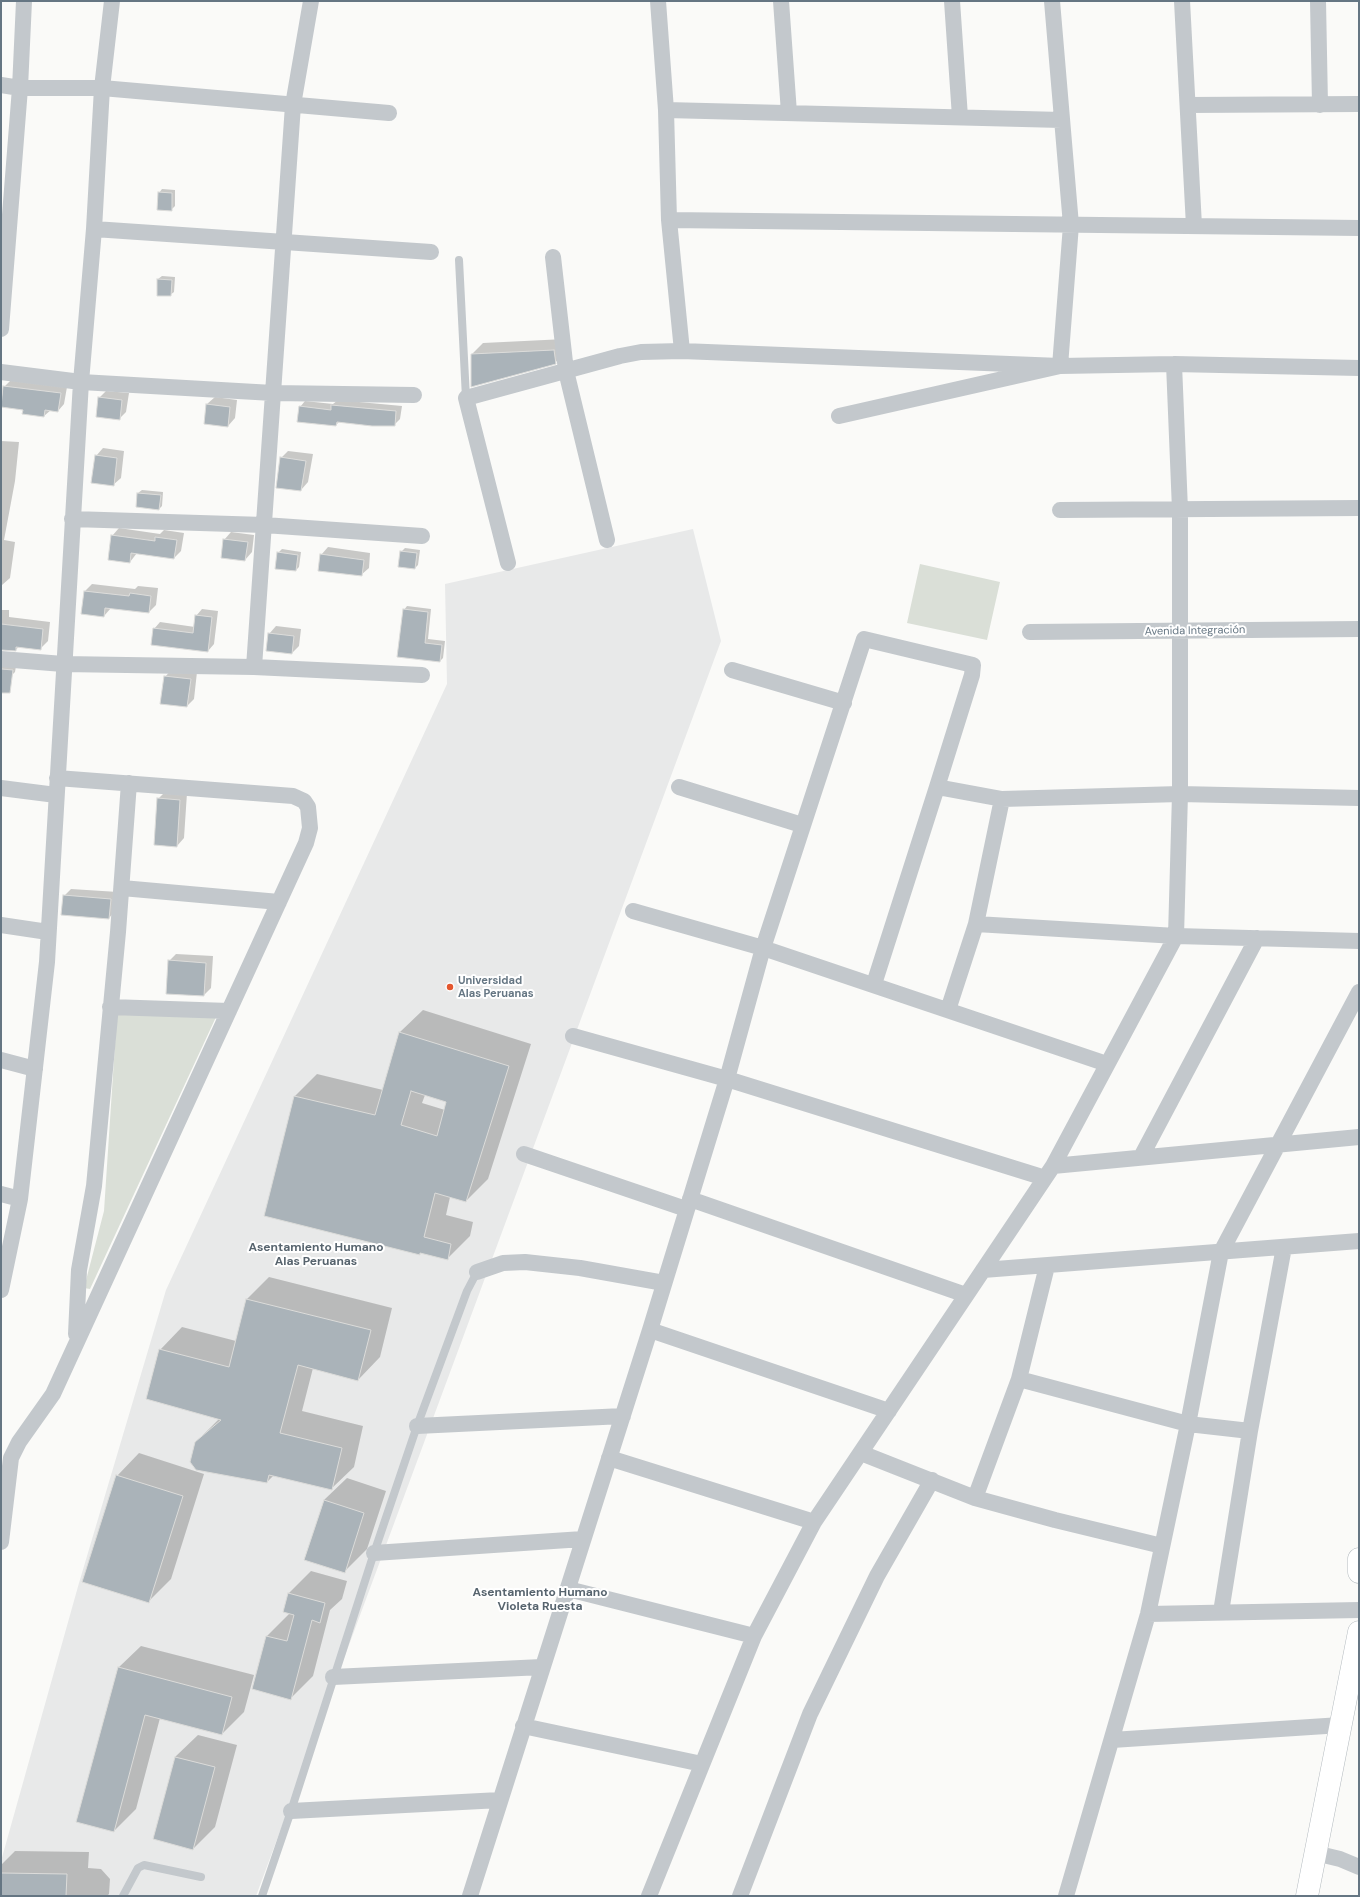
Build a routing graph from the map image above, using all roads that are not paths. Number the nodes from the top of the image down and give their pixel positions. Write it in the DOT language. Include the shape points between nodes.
graph roads {
  1 [pos="24,1"];
  2 [pos="112,1"];
  3 [pos="311,1"];
  4 [pos="658,1"];
  5 [pos="781,1"];
  6 [pos="952,1"];
  7 [pos="1052,1"];
  8 [pos="1182,1"];
  9 [pos="1318,1"];
  10 [pos="1,85"];
  11 [pos="20,88"];
  12 [pos="102,88"];
  13 [pos="1359,104"];
  14 [pos="292,105"];
  15 [pos="1188,105"];
  16 [pos="1320,105"];
  17 [pos="666,110"];
  18 [pos="389,113"];
  19 [pos="789,113"];
  20 [pos="960,118"];
  21 [pos="1062,120"];
  22 [pos="669,220"];
  23 [pos="1071,225"];
  24 [pos="1194,226"];
  25 [pos="1359,228"];
  26 [pos="94,229"];
  27 [pos="283,242"];
  28 [pos="430,252"];
  29 [pos="553,257"];
  30 [pos="459,260"];
  31 [pos="1,329"];
  32 [pos="682,351"];
  33 [pos="1174,364"];
  34 [pos="1060,366"];
  35 [pos="1359,368"];
  36 [pos="566,371"];
  37 [pos="1,372"];
  38 [pos="81,382"];
  39 [pos="273,393"];
  40 [pos="414,395"];
  41 [pos="466,398"];
  42 [pos="839,416"];
  43 [pos="1359,508"];
  44 [pos="1060,510"];
  45 [pos="1180,510"];
  46 [pos="72,519"];
  47 [pos="264,525"];
  48 [pos="422,536"];
  49 [pos="607,540"];
  50 [pos="508,563"];
  51 [pos="1359,629"];
  52 [pos="1180,631"];
  53 [pos="1030,632"];
  54 [pos="1,659"];
  55 [pos="63,664"];
  56 [pos="254,667"];
  57 [pos="732,670"];
  58 [pos="422,675"];
  59 [pos="844,703"];
  60 [pos="57,778"];
  61 [pos="130,783"];
  62 [pos="679,787"];
  63 [pos="937,787"];
  64 [pos="1,788"];
  65 [pos="1180,794"];
  66 [pos="56,795"];
  67 [pos="1359,798"];
  68 [pos="1002,799"];
  69 [pos="802,825"];
  70 [pos="122,888"];
  71 [pos="279,902"];
  72 [pos="633,911"];
  73 [pos="976,924"];
  74 [pos="1,925"];
  75 [pos="48,932"];
  76 [pos="1176,936"];
  77 [pos="1257,938"];
  78 [pos="1359,941"];
  79 [pos="763,948"];
  80 [pos="874,984"];
  81 [pos="1359,992"];
  82 [pos="110,1007"];
  83 [pos="948,1010"];
  84 [pos="229,1011"];
  85 [pos="573,1036"];
  86 [pos="1,1060"];
  87 [pos="1107,1064"];
  88 [pos="35,1069"];
  89 [pos="727,1079"];
  90 [pos="1359,1137"];
  91 [pos="1278,1144"];
  92 [pos="524,1154"];
  93 [pos="1141,1157"];
  94 [pos="1049,1172"];
  95 [pos="1,1194"];
  96 [pos="20,1200"];
  97 [pos="688,1204"];
  98 [pos="1359,1241"];
  99 [pos="1284,1247"];
  100 [pos="1221,1252"];
  101 [pos="1047,1266"];
  102 [pos="983,1270"];
  103 [pos="477,1272"];
  104 [pos="664,1283"];
  105 [pos="1,1290"];
  106 [pos="966,1295"];
  107 [pos="650,1330"];
  108 [pos="77,1341"];
  109 [pos="1019,1378"];
  110 [pos="889,1411"];
  111 [pos="623,1416"];
  112 [pos="1188,1424"];
  113 [pos="417,1426"];
  114 [pos="1250,1431"];
  115 [pos="861,1452"];
  116 [pos="609,1458"];
  117 [pos="932,1480"];
  118 [pos="976,1498"];
  119 [pos="814,1522"];
  120 [pos="583,1539"];
  121 [pos="1,1542"];
  122 [pos="1162,1546"];
  123 [pos="374,1553"];
  124 [pos="1359,1559"];
  125 [pos="1359,1572"];
  126 [pos="568,1589"];
  127 [pos="1359,1610"];
  128 [pos="1221,1612"];
  129 [pos="1148,1614"];
  130 [pos="1359,1632"];
  131 [pos="754,1636"];
  132 [pos="542,1667"];
  133 [pos="333,1677"];
  134 [pos="1340,1725"];
  135 [pos="523,1726"];
  136 [pos="1112,1740"];
  137 [pos="702,1764"];
  138 [pos="500,1800"];
  139 [pos="292,1811"];
  140 [pos="1315,1853"];
  141 [pos="1359,1868"];
  142 [pos="202,1877"];
  143 [pos="123,1896"];
  144 [pos="262,1896"];
  145 [pos="470,1896"];
  146 [pos="649,1896"];
  147 [pos="740,1896"];
  148 [pos="1066,1896"];
  149 [pos="1307,1896"];
  1 -- 11 [label="street"];
  2 -- 12 [label="street"];
  3 -- 14 [label="street"];
  4 -- 17 [label="street"];
  5 -- 19 [label="street"];
  6 -- 20 [label="street"];
  7 -- 21 [label="street"];
  8 -- 15 [label="street"];
  9 -- 16 [label="street"];
  10 -- 11 [label="street"];
  11 -- 12 [label="street"];
  11 -- 31 [label="street"];
  12 -- 14 [label="street"];
  12 -- 26 [label="street"];
  13 -- 16 [label="street"];
  14 -- 18 [label="street"];
  14 -- 27 [label="street"];
  15 -- 16 [label="street"];
  15 -- 24 [label="street"];
  17 -- 19 [label="street"];
  17 -- 22 [label="street"];
  19 -- 20 [label="street"];
  20 -- 21 [label="street"];
  21 -- 23 [label="street"];
  22 -- 23 [label="street"];
  22 -- 32 [label="street"];
  23 -- 24 [label="street"];
  23 -- 34 [label="street"];
  24 -- 25 [label="street"];
  26 -- 27 [label="street"];
  26 -- 38 [label="street"];
  27 -- 28 [label="street"];
  27 -- 39 [label="street"];
  29 -- 36 [label="street"];
  30 -- 41 [label="lane"];
  32 -- 34 [label="street"];
  32 -- 36 [label="street" via="641,352"];
  33 -- 34 [label="street"];
  33 -- 35 [label="street"];
  33 -- 45 [label="street"];
  34 -- 42 [label="street"];
  36 -- 41 [label="street"];
  36 -- 49 [label="street"];
  37 -- 38 [label="street"];
  38 -- 39 [label="street"];
  38 -- 46 [label="street"];
  39 -- 40 [label="street"];
  39 -- 47 [label="street"];
  41 -- 50 [label="street"];
  43 -- 45 [label="street"];
  44 -- 45 [label="street"];
  45 -- 52 [label="street"];
  46 -- 47 [label="street"];
  46 -- 55 [label="street"];
  47 -- 48 [label="street"];
  47 -- 56 [label="street"];
  51 -- 52 [label="street, Avenida Integración"];
  52 -- 53 [label="street, Avenida Integración"];
  52 -- 65 [label="street"];
  54 -- 55 [label="street"];
  55 -- 56 [label="street"];
  55 -- 60 [label="street"];
  56 -- 58 [label="street"];
  57 -- 59 [label="street"];
  59 -- 63 [label="street" via="864,639 973,664 972,675"];
  59 -- 69 [label="street"];
  60 -- 61 [label="street"];
  60 -- 66 [label="street"];
  61 -- 70 [label="street"];
  61 -- 71 [label="street" via="278,794 293,796 304,802 310,818 306,843"];
  62 -- 69 [label="street"];
  63 -- 68 [label="street"];
  63 -- 80 [label="street"];
  64 -- 66 [label="street"];
  65 -- 67 [label="street"];
  65 -- 68 [label="street"];
  65 -- 76 [label="street"];
  66 -- 75 [label="street"];
  68 -- 73 [label="street"];
  69 -- 79 [label="street"];
  70 -- 71 [label="street"];
  70 -- 82 [label="street"];
  71 -- 84 [label="street"];
  72 -- 79 [label="street"];
  73 -- 76 [label="street"];
  73 -- 83 [label="street"];
  74 -- 75 [label="street"];
  75 -- 88 [label="street"];
  76 -- 77 [label="street"];
  76 -- 87 [label="street"];
  77 -- 78 [label="street"];
  77 -- 93 [label="street"];
  79 -- 80 [label="street"];
  79 -- 89 [label="street"];
  80 -- 83 [label="street"];
  81 -- 91 [label="street"];
  82 -- 84 [label="street"];
  82 -- 108 [label="street" via="94,1186 79,1270"];
  83 -- 87 [label="street"];
  84 -- 108 [label="street"];
  85 -- 89 [label="street"];
  86 -- 88 [label="street"];
  87 -- 94 [label="street"];
  88 -- 96 [label="street"];
  89 -- 94 [label="street"];
  89 -- 97 [label="street"];
  90 -- 91 [label="street"];
  91 -- 93 [label="street"];
  91 -- 100 [label="street"];
  92 -- 97 [label="street"];
  93 -- 94 [label="street"];
  94 -- 102 [label="street"];
  95 -- 96 [label="street"];
  96 -- 105 [label="street"];
  97 -- 104 [label="street"];
  97 -- 106 [label="street"];
  98 -- 99 [label="street"];
  99 -- 100 [label="street"];
  99 -- 114 [label="street"];
  100 -- 101 [label="street"];
  100 -- 112 [label="street"];
  101 -- 102 [label="street"];
  101 -- 109 [label="street"];
  102 -- 106 [label="street"];
  103 -- 104 [label="street" via="503,1263 525,1262 580,1268"];
  103 -- 113 [label="lane" via="467,1291"];
  104 -- 107 [label="street"];
  106 -- 110 [label="street"];
  107 -- 110 [label="street"];
  107 -- 111 [label="street"];
  108 -- 121 [label="street" via="53,1394 19,1442 12,1458"];
  109 -- 112 [label="street"];
  109 -- 118 [label="street"];
  110 -- 115 [label="street"];
  111 -- 113 [label="street"];
  111 -- 116 [label="street"];
  112 -- 114 [label="street"];
  112 -- 122 [label="street"];
  113 -- 123 [label="lane"];
  114 -- 128 [label="street"];
  115 -- 117 [label="street"];
  115 -- 119 [label="street"];
  116 -- 119 [label="street"];
  116 -- 120 [label="street"];
  117 -- 118 [label="street"];
  117 -- 147 [label="street" via="877,1576 810,1714"];
  118 -- 122 [label="street"];
  119 -- 131 [label="street"];
  120 -- 123 [label="street"];
  120 -- 126 [label="street"];
  122 -- 129 [label="street"];
  123 -- 133 [label="lane"];
  124 -- 125 [label="street"];
  126 -- 131 [label="street"];
  126 -- 132 [label="street"];
  127 -- 128 [label="street"];
  128 -- 129 [label="street"];
  129 -- 136 [label="street"];
  130 -- 134 [label="street"];
  131 -- 137 [label="street"];
  132 -- 133 [label="street"];
  132 -- 135 [label="street"];
  133 -- 139 [label="lane"];
  134 -- 136 [label="street"];
  134 -- 140 [label="street"];
  135 -- 137 [label="street"];
  135 -- 138 [label="street"];
  136 -- 148 [label="street"];
  137 -- 146 [label="street"];
  138 -- 139 [label="street"];
  138 -- 145 [label="street"];
  139 -- 144 [label="lane"];
  140 -- 141 [label="street" via="1340,1859"];
  140 -- 149 [label="street"];
  142 -- 143 [label="lane" via="144,1865 138,1868"];
}
